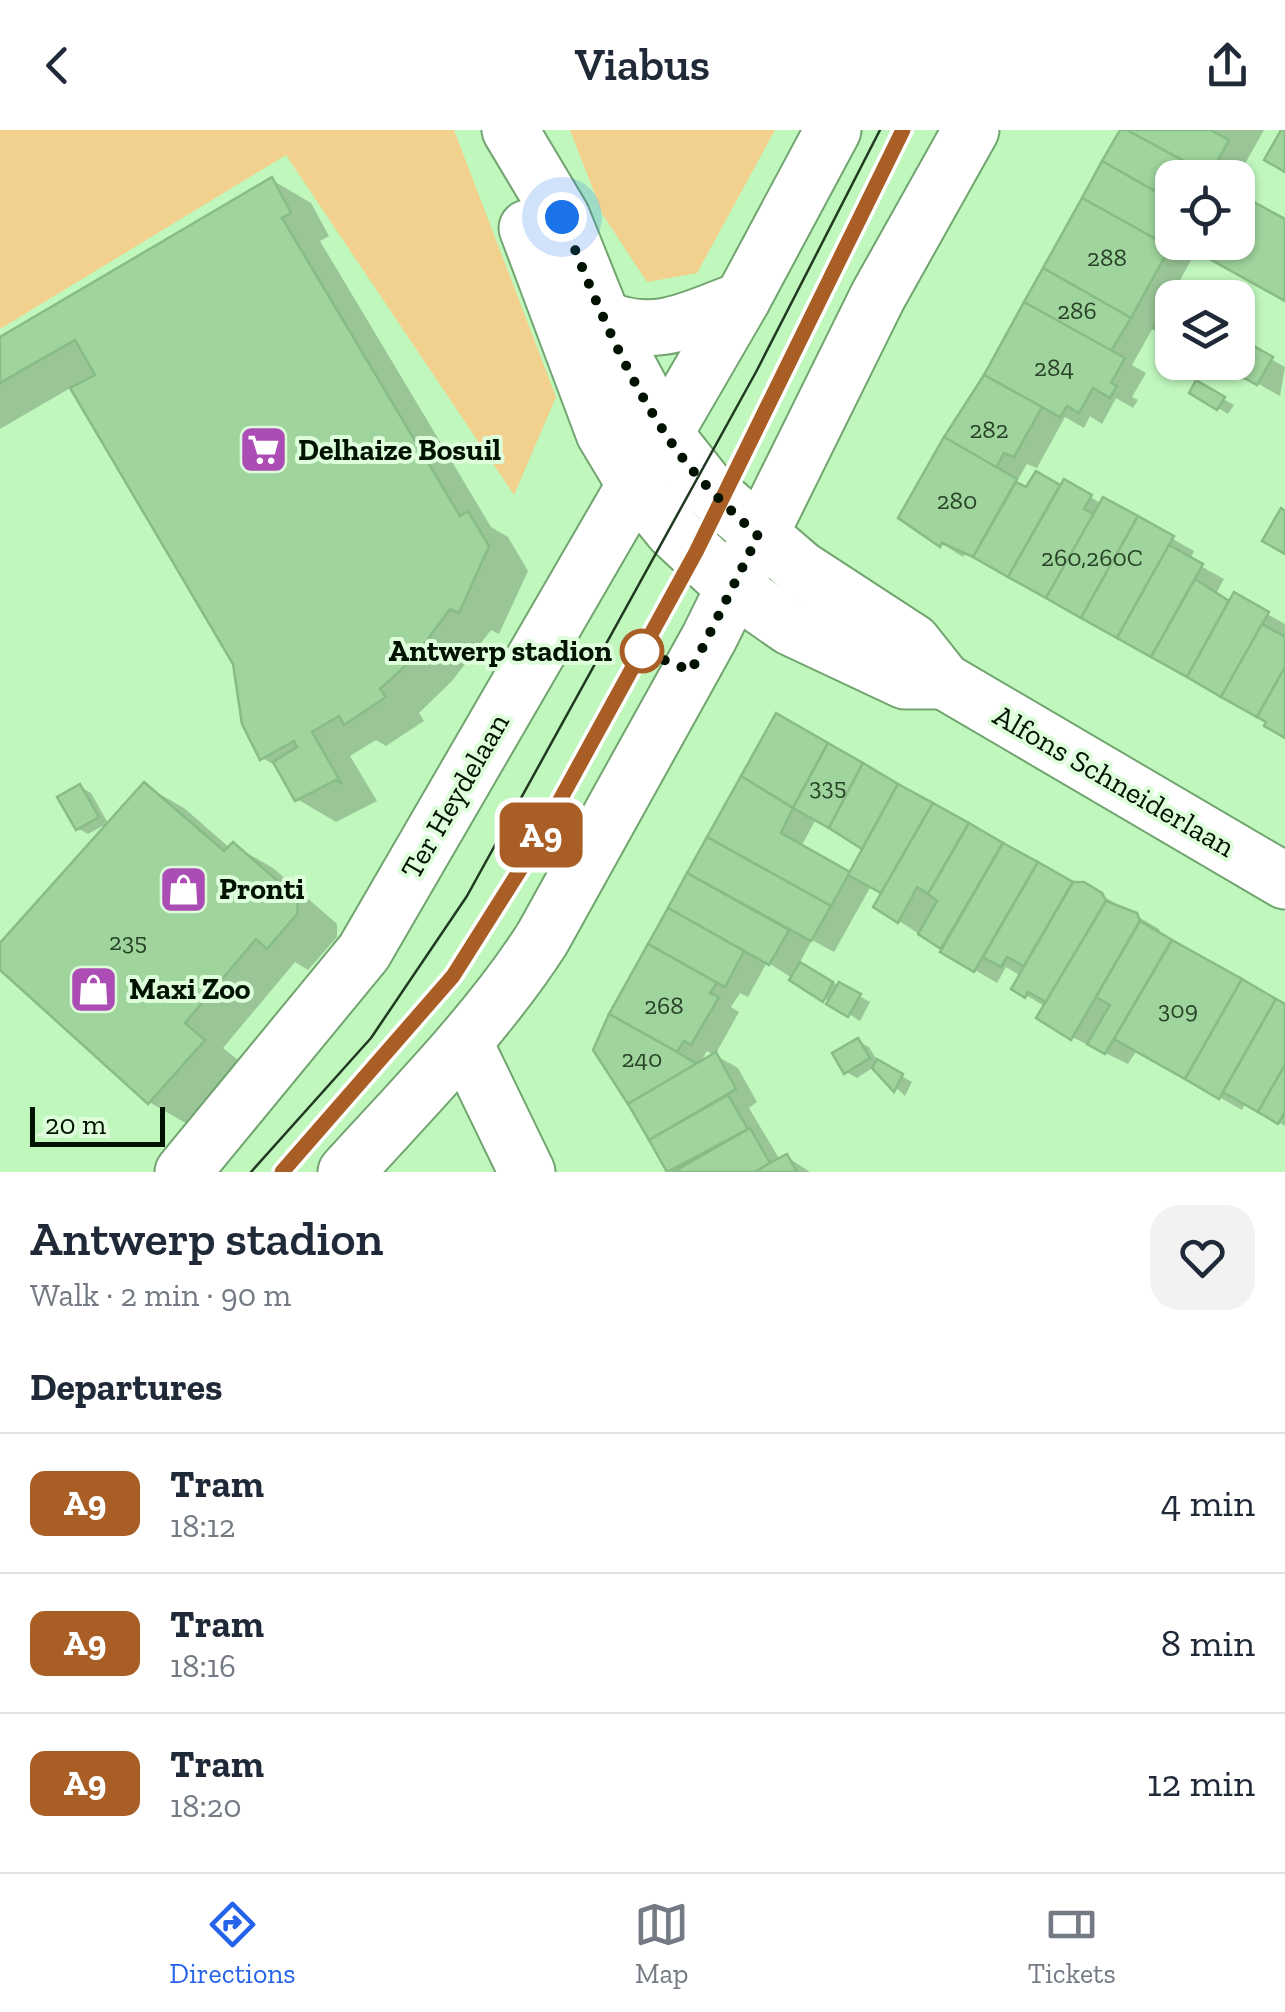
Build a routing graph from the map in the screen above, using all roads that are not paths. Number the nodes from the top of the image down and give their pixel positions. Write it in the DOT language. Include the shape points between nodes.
graph roads {
  1 [pos="833,130"];
  2 [pos="970,130"];
  3 [pos="516,142"];
  4 [pos="742,300"];
  5 [pos="604,319"];
  6 [pos="664,433"];
  7 [pos="634,483"];
  8 [pos="758,536"];
  9 [pos="734,588"];
  10 [pos="944,681"];
  11 [pos="1285,881"];
  12 [pos="464,1042"];
  13 [pos="183,1172"];
  14 [pos="346,1172"];
  15 [pos="528,1172"];
  1 -- 4 [label="street, Ter Heydelaan"];
  2 -- 8 [label="street"];
  3 -- 5 [label="street, Alfons Schneiderlaan" via="562,217"];
  3 -- 7 [label="street, Alfons Schneiderlaan" via="521,212 604,432"];
  4 -- 5 [label="street" via="664,328 633,330"];
  4 -- 6 [label="street, Ter Heydelaan"];
  5 -- 6 [label="street, Alfons Schneiderlaan"];
  6 -- 7 [label="street, Ter Heydelaan"];
  6 -- 8 [label="street, Alfons Schneiderlaan" via="709,490"];
  7 -- 9 [label="street, Alfons Schneiderlaan"];
  7 -- 13 [label="street, Ter Heydelaan" via="364,952"];
  8 -- 9 [label="street"];
  8 -- 10 [label="street, Alfons Schneiderlaan" via="913,642"];
  9 -- 10 [label="street, Alfons Schneiderlaan" via="775,619 875,670 905,681"];
  9 -- 12 [label="street" via="542,939"];
  10 -- 11 [label="street, Alfons Schneiderlaan"];
  12 -- 14 [label="street"];
  12 -- 15 [label="street"];
}
